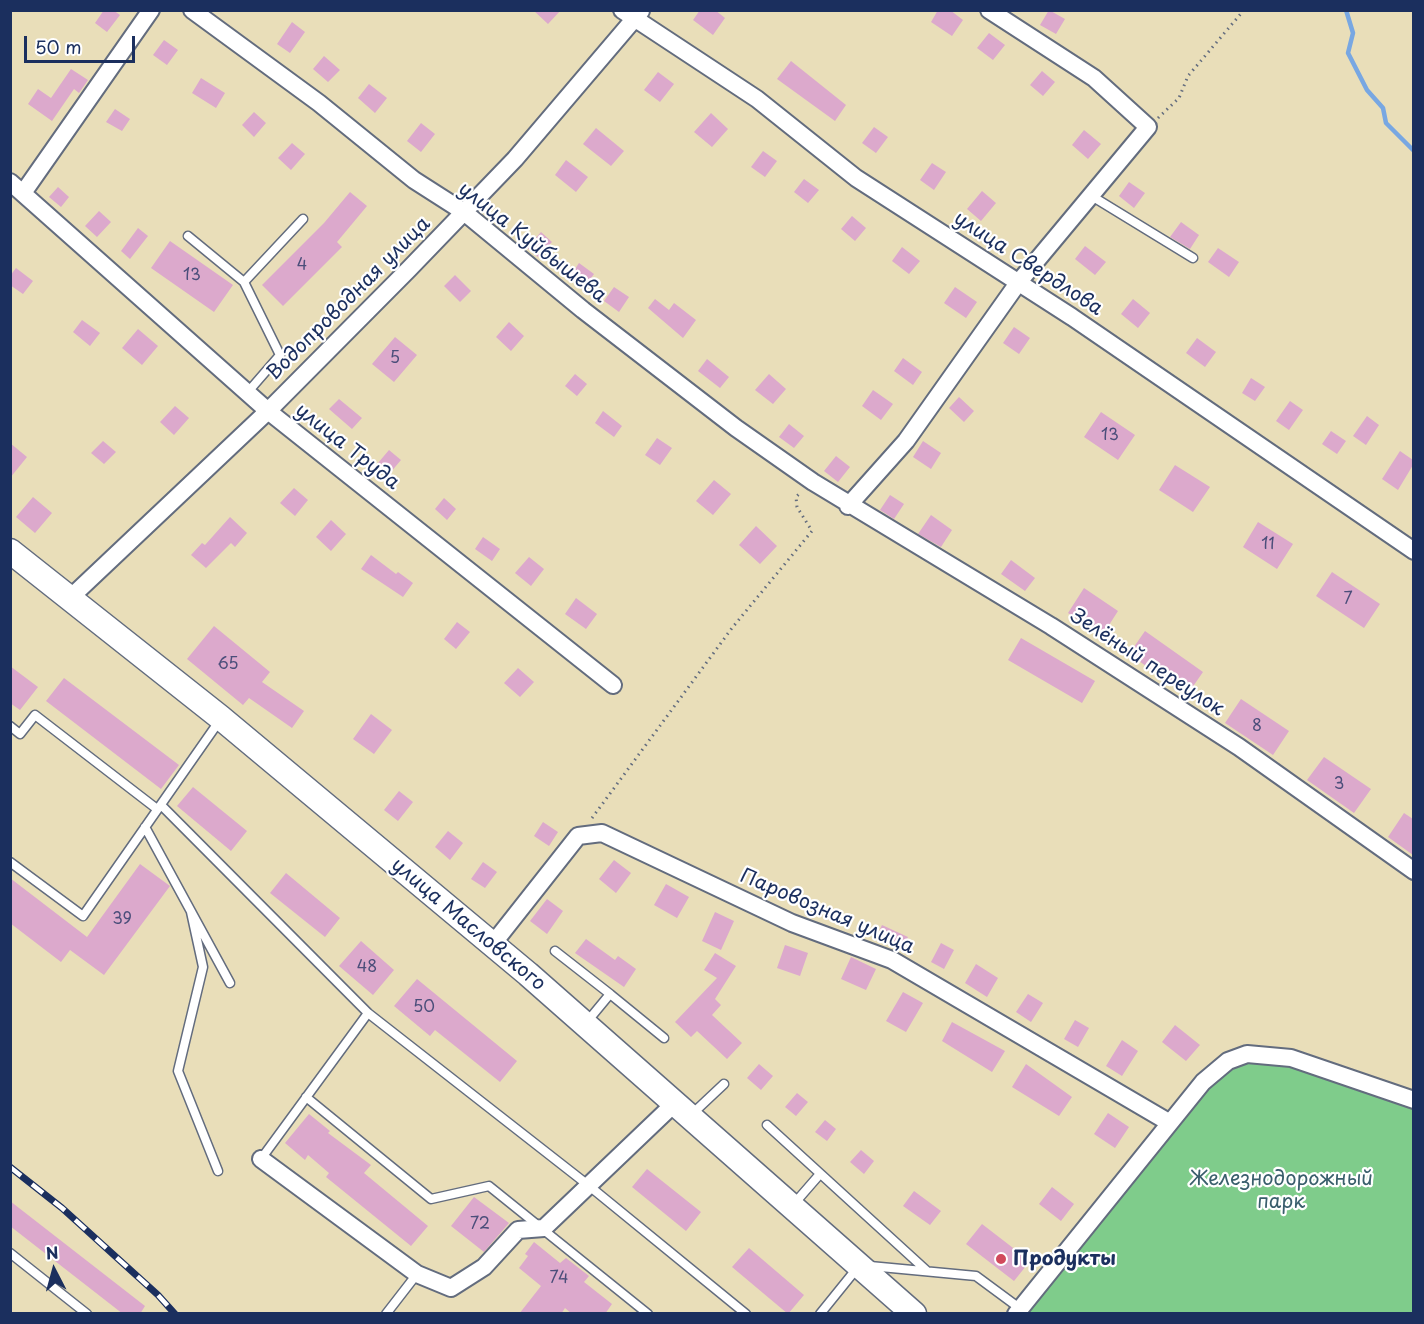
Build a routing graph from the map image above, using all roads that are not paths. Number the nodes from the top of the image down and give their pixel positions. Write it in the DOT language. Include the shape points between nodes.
graph roads {
  1 [pos="151,10"];
  2 [pos="192,10"];
  3 [pos="989,10"];
  4 [pos="633,13"];
  5 [pos="10,182"];
  6 [pos="23,194"];
  7 [pos="1090,195"];
  8 [pos="464,212"];
  9 [pos="303,219"];
  10 [pos="188,236"];
  11 [pos="1193,258"];
  12 [pos="244,282"];
  13 [pos="1018,283"];
  14 [pos="247,393"];
  15 [pos="268,411"];
  16 [pos="848,506"];
  17 [pos="1413,551"];
  18 [pos="12,555"];
  19 [pos="69,599"];
  20 [pos="613,685"];
  21 [pos="221,718"];
  22 [pos="10,726"];
  23 [pos="159,807"];
  24 [pos="145,827"];
  25 [pos="10,862"];
  26 [pos="1413,871"];
  27 [pos="191,912"];
  28 [pos="492,945"];
  29 [pos="555,951"];
  30 [pos="230,983"];
  31 [pos="610,994"];
  32 [pos="368,1013"];
  33 [pos="585,1024"];
  34 [pos="664,1038"];
  35 [pos="724,1084"];
  36 [pos="306,1098"];
  37 [pos="1413,1100"];
  38 [pos="683,1108"];
  39 [pos="1170,1123"];
  40 [pos="767,1125"];
  41 [pos="261,1159"];
  42 [pos="218,1171"];
  43 [pos="820,1174"];
  44 [pos="588,1185"];
  45 [pos="793,1205"];
  46 [pos="544,1228"];
  47 [pos="10,1253"];
  48 [pos="860,1265"];
  49 [pos="927,1272"];
  50 [pos="417,1274"];
  51 [pos="1017,1310"];
  52 [pos="87,1314"];
  53 [pos="386,1314"];
  54 [pos="648,1314"];
  55 [pos="746,1314"];
  56 [pos="820,1314"];
  57 [pos="914,1314"];
  1 -- 6 [label="street"];
  2 -- 8 [label="street, улица Куйбышева" via="319,103 414,180"];
  3 -- 7 [label="street" via="1094,78 1148,127"];
  4 -- 8 [label="street, Водопроводная улица" via="515,159"];
  4 -- 13 [label="street, улица Свердлова" via="757,99 856,178"];
  5 -- 6 [label="street, улица Труда"];
  6 -- 14 [label="street, улица Труда"];
  7 -- 11 [label="lane"];
  7 -- 13 [label="street"];
  8 -- 15 [label="street, Водопроводная улица"];
  8 -- 16 [label="street, улица Куйбышева" via="736,428"];
  9 -- 12 [label="lane"];
  10 -- 12 [label="lane"];
  12 -- 14 [label="lane" via="280,355"];
  13 -- 16 [label="street" via="906,441"];
  13 -- 17 [label="street, улица Свердлова"];
  14 -- 15 [label="street, улица Труда"];
  15 -- 19 [label="street, Водопроводная улица"];
  15 -- 20 [label="street, улица Труда"];
  16 -- 26 [label="street, Зелёный переулок" via="1051,626 1219,734"];
  18 -- 19 [label="street, улица Масловского"];
  19 -- 21 [label="street, улица Масловского"];
  21 -- 23 [label="lane"];
  21 -- 28 [label="street, улица Масловского"];
  22 -- 23 [label="lane" via="21,734 35,715"];
  23 -- 24 [label="lane"];
  23 -- 32 [label="lane"];
  24 -- 25 [label="lane" via="83,916"];
  24 -- 27 [label="lane"];
  27 -- 30 [label="lane"];
  27 -- 42 [label="lane" via="203,967 178,1071"];
  28 -- 33 [label="street, улица Масловского"];
  28 -- 39 [label="street, Паровозная улица" via="578,836 602,833 792,923 892,960"];
  29 -- 31 [label="lane"];
  31 -- 33 [label="lane"];
  31 -- 34 [label="lane"];
  32 -- 36 [label="lane"];
  32 -- 44 [label="lane"];
  33 -- 38 [label="street, улица Масловского"];
  35 -- 38 [label="lane"];
  36 -- 41 [label="lane"];
  36 -- 46 [label="lane" via="430,1199 489,1186"];
  37 -- 39 [label="street" via="1291,1058 1247,1054 1228,1061 1203,1082"];
  38 -- 44 [label="street"];
  38 -- 45 [label="street, улица Масловского"];
  39 -- 51 [label="street"];
  40 -- 43 [label="lane"];
  41 -- 50 [label="street"];
  43 -- 45 [label="lane"];
  43 -- 49 [label="lane"];
  44 -- 46 [label="street"];
  44 -- 55 [label="lane"];
  45 -- 48 [label="street, улица Масловского"];
  46 -- 50 [label="street" via="518,1230 484,1267 451,1288"];
  46 -- 54 [label="lane"];
  47 -- 52 [label="lane"];
  48 -- 49 [label="lane"];
  48 -- 56 [label="lane"];
  48 -- 57 [label="street, улица Масловского"];
  49 -- 51 [label="lane" via="976,1276"];
  50 -- 53 [label="lane"];
}
